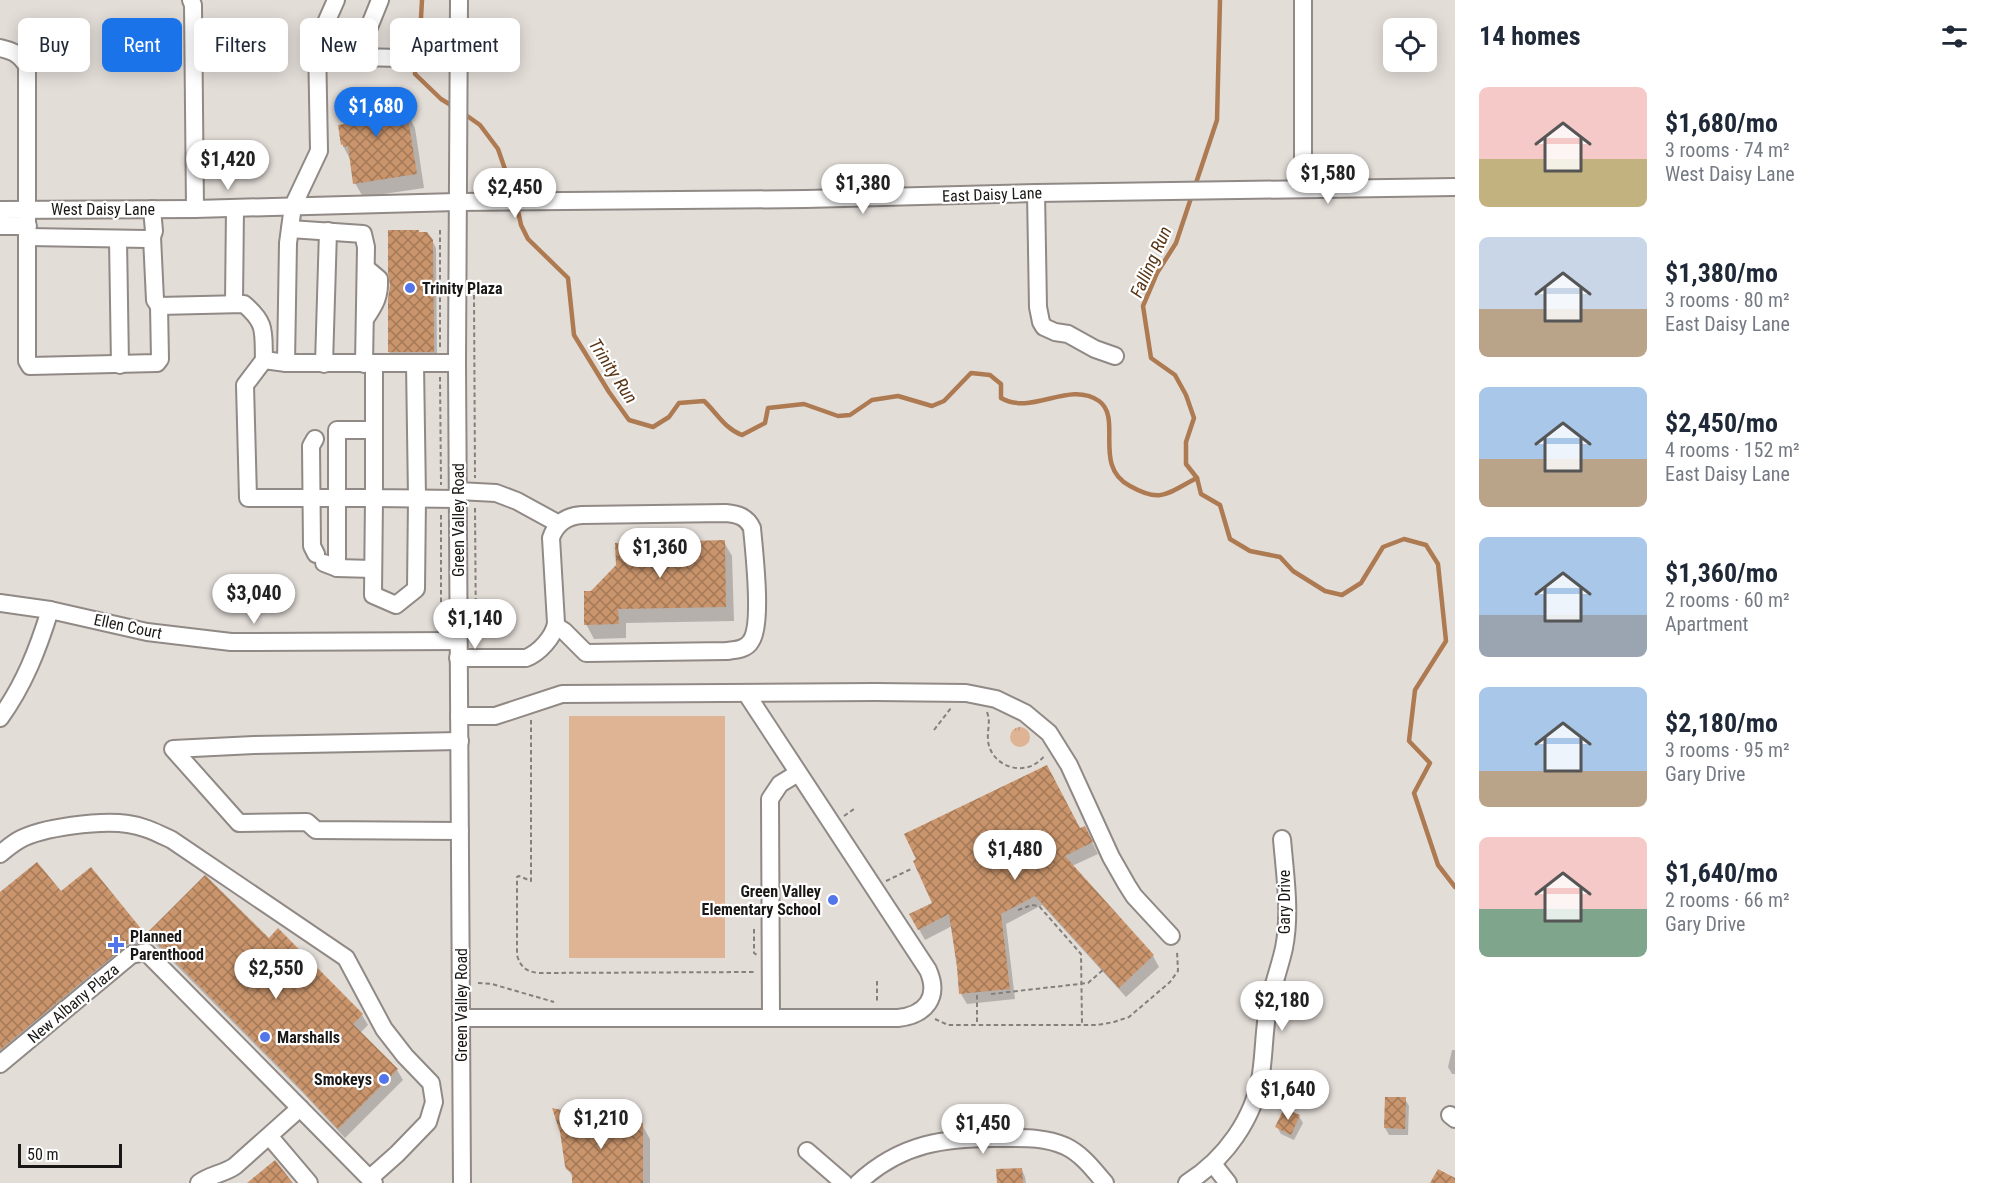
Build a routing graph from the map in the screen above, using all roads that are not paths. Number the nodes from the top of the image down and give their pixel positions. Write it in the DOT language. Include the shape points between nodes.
graph roads {
  1 [pos="190,0"];
  2 [pos="336,0"];
  3 [pos="380,0"];
  4 [pos="459,0"];
  5 [pos="1303,0"];
  6 [pos="328,18"];
  7 [pos="373,18"];
  8 [pos="0,48"];
  9 [pos="316,72"];
  10 [pos="1455,187"];
  11 [pos="1304,188"];
  12 [pos="1036,193"];
  13 [pos="457,202"];
  14 [pos="293,206"];
  15 [pos="235,208"];
  16 [pos="152,209"];
  17 [pos="195,209"];
  18 [pos="0,210"];
  19 [pos="28,224"];
  20 [pos="0,226"];
  21 [pos="290,229"];
  22 [pos="328,231"];
  23 [pos="152,237"];
  24 [pos="118,239"];
  25 [pos="234,303"];
  26 [pos="159,306"];
  27 [pos="1114,356"];
  28 [pos="264,360"];
  29 [pos="286,363"];
  30 [pos="414,363"];
  31 [pos="448,363"];
  32 [pos="324,364"];
  33 [pos="369,364"];
  34 [pos="120,365"];
  35 [pos="373,430"];
  36 [pos="325,434"];
  37 [pos="452,496"];
  38 [pos="313,497"];
  39 [pos="336,497"];
  40 [pos="374,498"];
  41 [pos="417,498"];
  42 [pos="559,525"];
  43 [pos="326,562"];
  44 [pos="373,569"];
  45 [pos="0,603"];
  46 [pos="50,610"];
  47 [pos="556,626"];
  48 [pos="458,640"];
  49 [pos="458,658"];
  50 [pos="746,693"];
  51 [pos="459,716"];
  52 [pos="0,718"];
  53 [pos="460,741"];
  54 [pos="798,773"];
  55 [pos="460,831"];
  56 [pos="1282,839"];
  57 [pos="0,854"];
  58 [pos="1172,940"];
  59 [pos="771,1017"];
  60 [pos="461,1018"];
  61 [pos="0,1064"];
  62 [pos="300,1108"];
  63 [pos="270,1137"];
  64 [pos="807,1151"];
  65 [pos="1213,1164"];
  66 [pos="372,1181"];
  67 [pos="199,1183"];
  68 [pos="309,1183"];
  69 [pos="462,1183"];
  70 [pos="844,1183"];
  71 [pos="858,1183"];
  72 [pos="1105,1183"];
  73 [pos="1187,1183"];
  74 [pos="1228,1183"];
  1 -- 17 [label="street"];
  2 -- 6 [label="street"];
  3 -- 7 [label="street"];
  4 -- 13 [label="street, Green Valley Road"];
  5 -- 11 [label="street"];
  8 -- 19 [label="street" via="12,50 27,66"];
  9 -- 14 [label="street" via="319,151"];
  10 -- 11 [label="street, East Daisy Lane"];
  11 -- 12 [label="street, East Daisy Lane"];
  12 -- 13 [label="street, East Daisy Lane"];
  12 -- 27 [label="street" via="1041,322 1049,330 1068,334"];
  13 -- 14 [label="street, West Daisy Lane"];
  13 -- 31 [label="street, Green Valley Road"];
  14 -- 15 [label="street, West Daisy Lane"];
  14 -- 21 [label="street"];
  15 -- 17 [label="street, West Daisy Lane"];
  15 -- 25 [label="street"];
  16 -- 17 [label="street, West Daisy Lane"];
  16 -- 19 [label="street, West Daisy Lane"];
  16 -- 23 [label="street"];
  18 -- 19 [label="street, West Daisy Lane"];
  19 -- 20 [label="street"];
  19 -- 24 [label="street"];
  19 -- 34 [label="street" via="30,366"];
  21 -- 22 [label="street"];
  21 -- 29 [label="street"];
  22 -- 32 [label="street"];
  22 -- 33 [label="street" via="363,234"];
  23 -- 24 [label="street"];
  23 -- 26 [label="street" via="155,300"];
  24 -- 34 [label="street"];
  25 -- 26 [label="street"];
  25 -- 28 [label="street" via="244,304 263,325"];
  26 -- 34 [label="street" via="158,363"];
  28 -- 29 [label="street"];
  28 -- 38 [label="street" via="245,385 248,498"];
  29 -- 32 [label="street"];
  30 -- 31 [label="street"];
  30 -- 33 [label="street"];
  30 -- 41 [label="street"];
  31 -- 37 [label="street, Green Valley Road"];
  32 -- 33 [label="street"];
  33 -- 35 [label="street"];
  35 -- 36 [label="street"];
  35 -- 40 [label="street"];
  36 -- 38 [label="street" via="311,446"];
  36 -- 39 [label="street"];
  37 -- 41 [label="street"];
  37 -- 42 [label="street" via="496,493"];
  37 -- 48 [label="street, Green Valley Road"];
  38 -- 39 [label="street"];
  38 -- 43 [label="street" via="312,546"];
  39 -- 40 [label="street"];
  39 -- 43 [label="street"];
  40 -- 41 [label="street"];
  40 -- 44 [label="street"];
  41 -- 44 [label="street" via="416,589 396,605 373,595"];
  42 -- 47 [label="street" via="550,544"];
  42 -- 47 [label="street" via="582,514 738,515 752,528 757,616 751,641 742,649 726,651 586,653"];
  43 -- 44 [label="street"];
  45 -- 46 [label="street, Ellen Court"];
  46 -- 48 [label="street, Ellen Court" via="147,632 231,642"];
  46 -- 52 [label="street" via="32,663"];
  47 -- 49 [label="street" via="538,651 526,658"];
  48 -- 49 [label="street, Green Valley Road"];
  49 -- 51 [label="street, Green Valley Road"];
  50 -- 51 [label="street" via="562,694 495,716"];
  50 -- 54 [label="street"];
  50 -- 58 [label="street" via="966,693 996,699 1025,713 1049,733 1069,765 1131,891"];
  51 -- 53 [label="street, Green Valley Road"];
  53 -- 55 [label="street, Green Valley Road"];
  53 -- 55 [label="street" via="173,749 239,823 307,822 316,830"];
  54 -- 59 [label="street" via="780,784 770,799"];
  54 -- 59 [label="street" via="932,977 933,989 919,1013 904,1017"];
  55 -- 60 [label="street, Green Valley Road"];
  56 -- 65 [label="street, Gary Drive" via="1286,930 1267,1014 1259,1085 1239,1131"];
  57 -- 66 [label="street" via="18,840 60,828 105,823 150,829 346,958 384,1029 428,1078 434,1097 432,1112 422,1130"];
  59 -- 60 [label="street"];
  60 -- 69 [label="street, Green Valley Road"];
  61 -- 62 [label="street, New Albany Plaza" via="131,955 142,951"];
  62 -- 63 [label="street"];
  62 -- 66 [label="street, New Albany Plaza"];
  63 -- 67 [label="street" via="236,1166"];
  63 -- 68 [label="street"];
  64 -- 70 [label="street"];
  65 -- 73 [label="street, Gary Drive"];
  65 -- 74 [label="street"];
  71 -- 72 [label="street" via="894,1156 921,1145 950,1139 1027,1137 1072,1150"];
}
